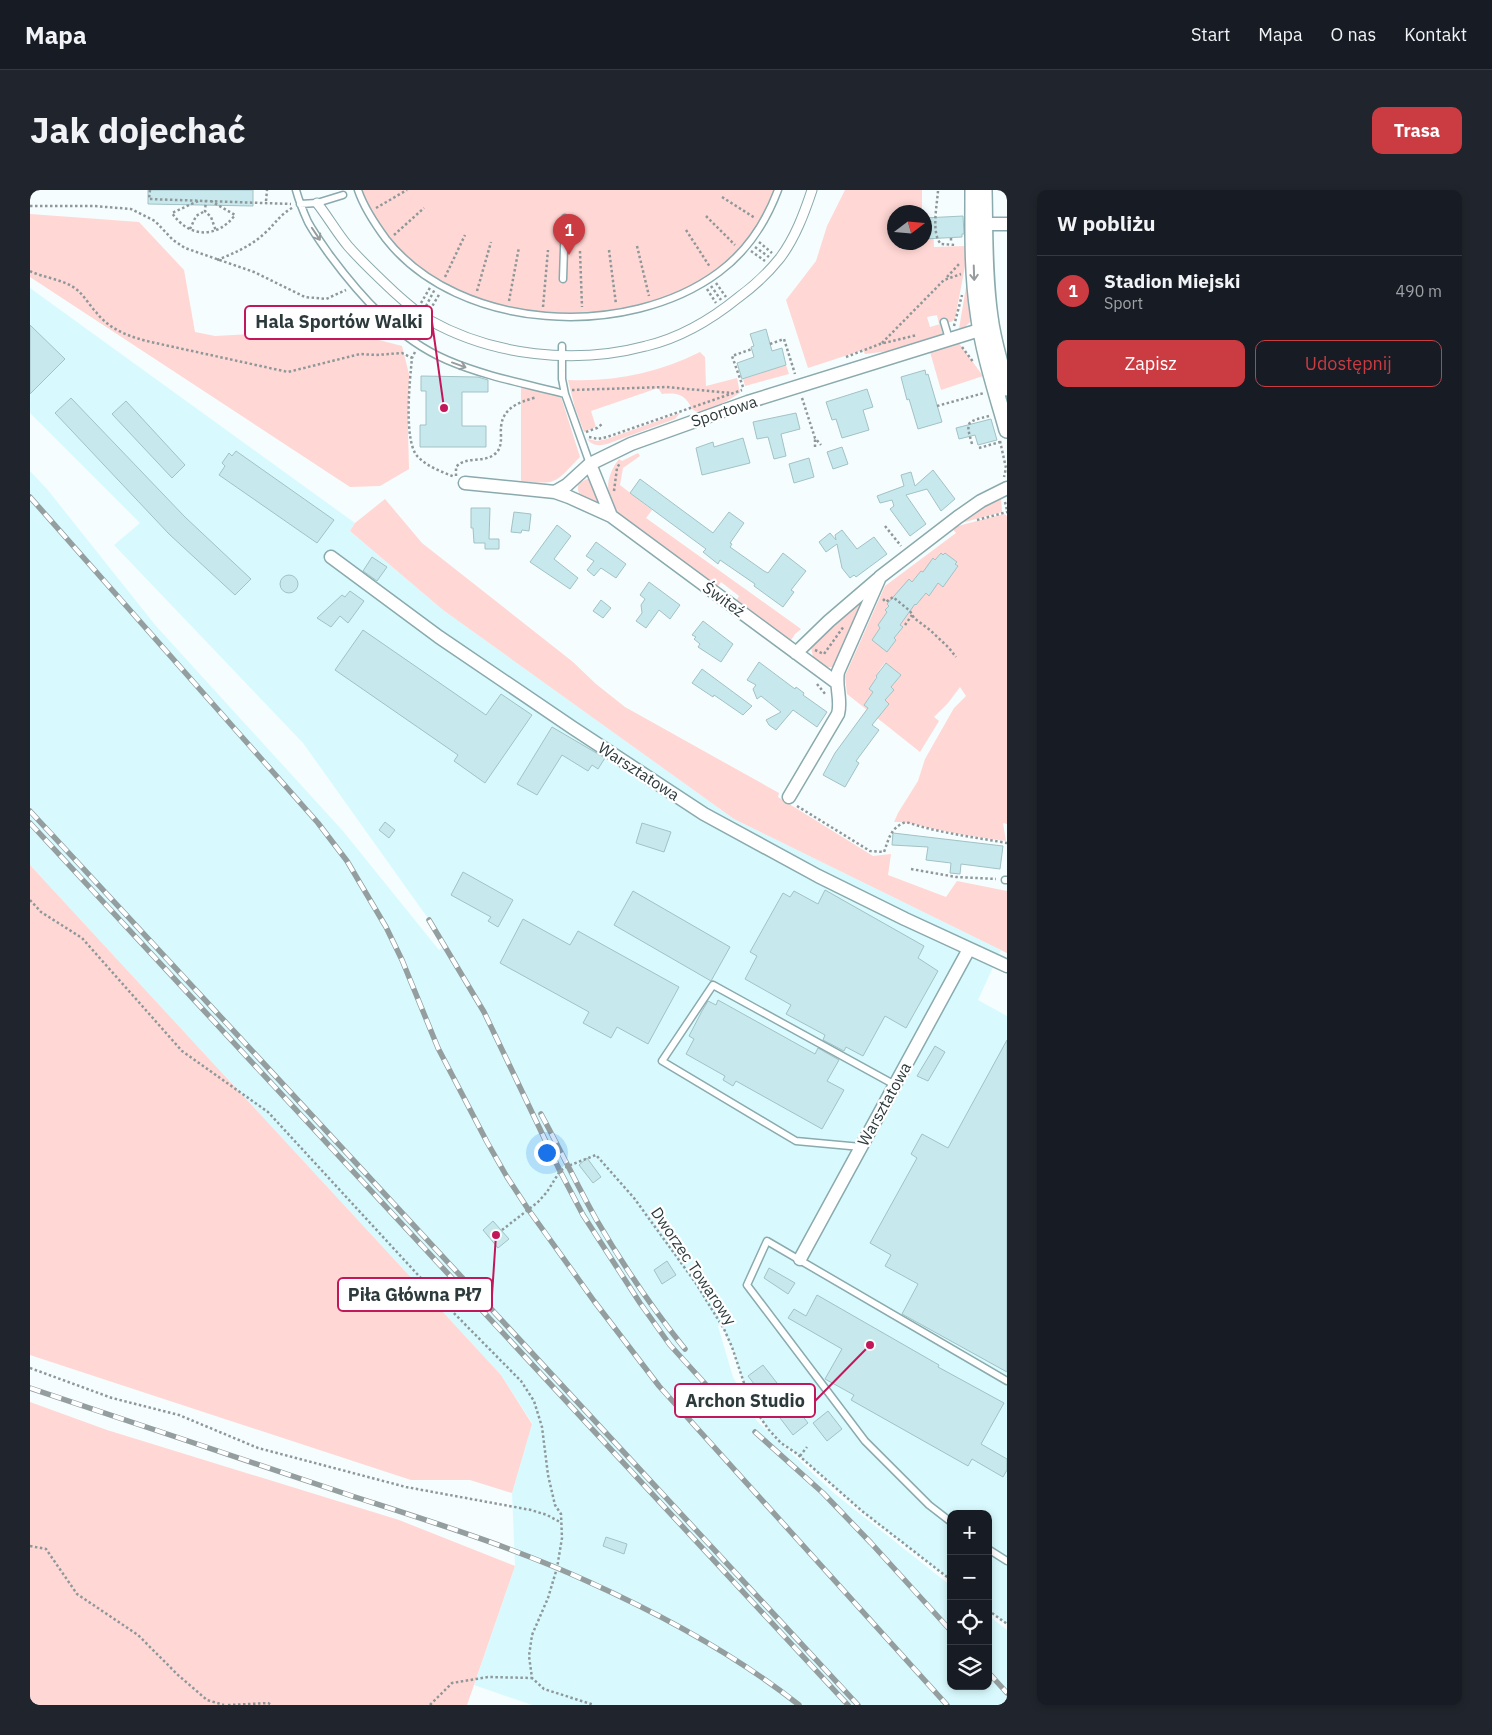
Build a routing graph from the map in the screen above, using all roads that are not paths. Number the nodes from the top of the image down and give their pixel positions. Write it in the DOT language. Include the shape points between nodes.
graph roads {
  1 [pos="296,190"];
  2 [pos="358,190"];
  3 [pos="778,190"];
  4 [pos="812,190"];
  5 [pos="973,190"];
  6 [pos="984,190"];
  7 [pos="343,195"];
  8 [pos="317,203"];
  9 [pos="300,204"];
  10 [pos="565,218"];
  11 [pos="979,224"];
  12 [pos="1007,224"];
  13 [pos="563,279"];
  14 [pos="944,322"];
  15 [pos="986,328"];
  16 [pos="949,339"];
  17 [pos="562,351"];
  18 [pos="1007,388"];
  19 [pos="565,394"];
  20 [pos="1004,436"];
  21 [pos="590,464"];
  22 [pos="460,480"];
  23 [pos="1007,488"];
  24 [pos="555,492"];
  25 [pos="611,516"];
  26 [pos="331,557"];
  27 [pos="880,578"];
  28 [pos="796,652"];
  29 [pos="837,683"];
  30 [pos="789,798"];
  31 [pos="969,948"];
  32 [pos="1007,966"];
  33 [pos="895,1085"];
  34 [pos="861,1147"];
  35 [pos="800,1259"];
  36 [pos="1007,1381"];
  37 [pos="947,1519"];
  38 [pos="992,1552"];
  39 [pos="1007,1561"];
  1 -- 9 [label="lane"];
  2 -- 3 [label="lane" via="368,212 388,241 409,263 439,284 507,310 542,316 583,316 652,305 709,279 747,245 763,223"];
  4 -- 17 [label="street" via="796,230 776,263 754,285 701,324 646,346 594,355"];
  5 -- 11 [label="street"];
  6 -- 11 [label="street"];
  7 -- 8 [label="lane"];
  8 -- 9 [label="lane"];
  8 -- 17 [label="street" via="347,245 371,271 421,314 480,342 511,350"];
  9 -- 19 [label="lane, one-way" via="322,244 354,285 382,316 418,346 446,360"];
  10 -- 13 [label="lane"];
  11 -- 12 [label="street"];
  11 -- 15 [label="street" via="976,294"];
  14 -- 16 [label="lane"];
  15 -- 16 [label="street, Sportowa"];
  15 -- 18 [label="street"];
  15 -- 20 [label="street" via="986,355"];
  16 -- 21 [label="street, Sportowa" via="690,422 631,444"];
  17 -- 19 [label="lane"];
  19 -- 21 [label="lane"];
  21 -- 24 [label="street, Sportowa"];
  21 -- 25 [label="street"];
  22 -- 24 [label="street"];
  23 -- 27 [label="street" via="956,519"];
  24 -- 25 [label="street, Świteź"];
  25 -- 28 [label="street, Świteź"];
  26 -- 31 [label="street, Warsztatowa" via="439,637 704,814 818,876"];
  27 -- 28 [label="street"];
  27 -- 29 [label="street" via="838,672"];
  28 -- 29 [label="street, Świteź"];
  29 -- 30 [label="street" via="838,714"];
  31 -- 32 [label="street, Warsztatowa"];
  31 -- 33 [label="street, Warsztatowa"];
  33 -- 34 [label="street, Warsztatowa"];
  33 -- 34 [label="lane" via="713,984 662,1061 796,1141"];
  34 -- 35 [label="street, Warsztatowa"];
  35 -- 36 [label="lane"];
  35 -- 37 [label="lane" via="767,1241 747,1285 865,1441 928,1505"];
  38 -- 39 [label="lane"];
}
